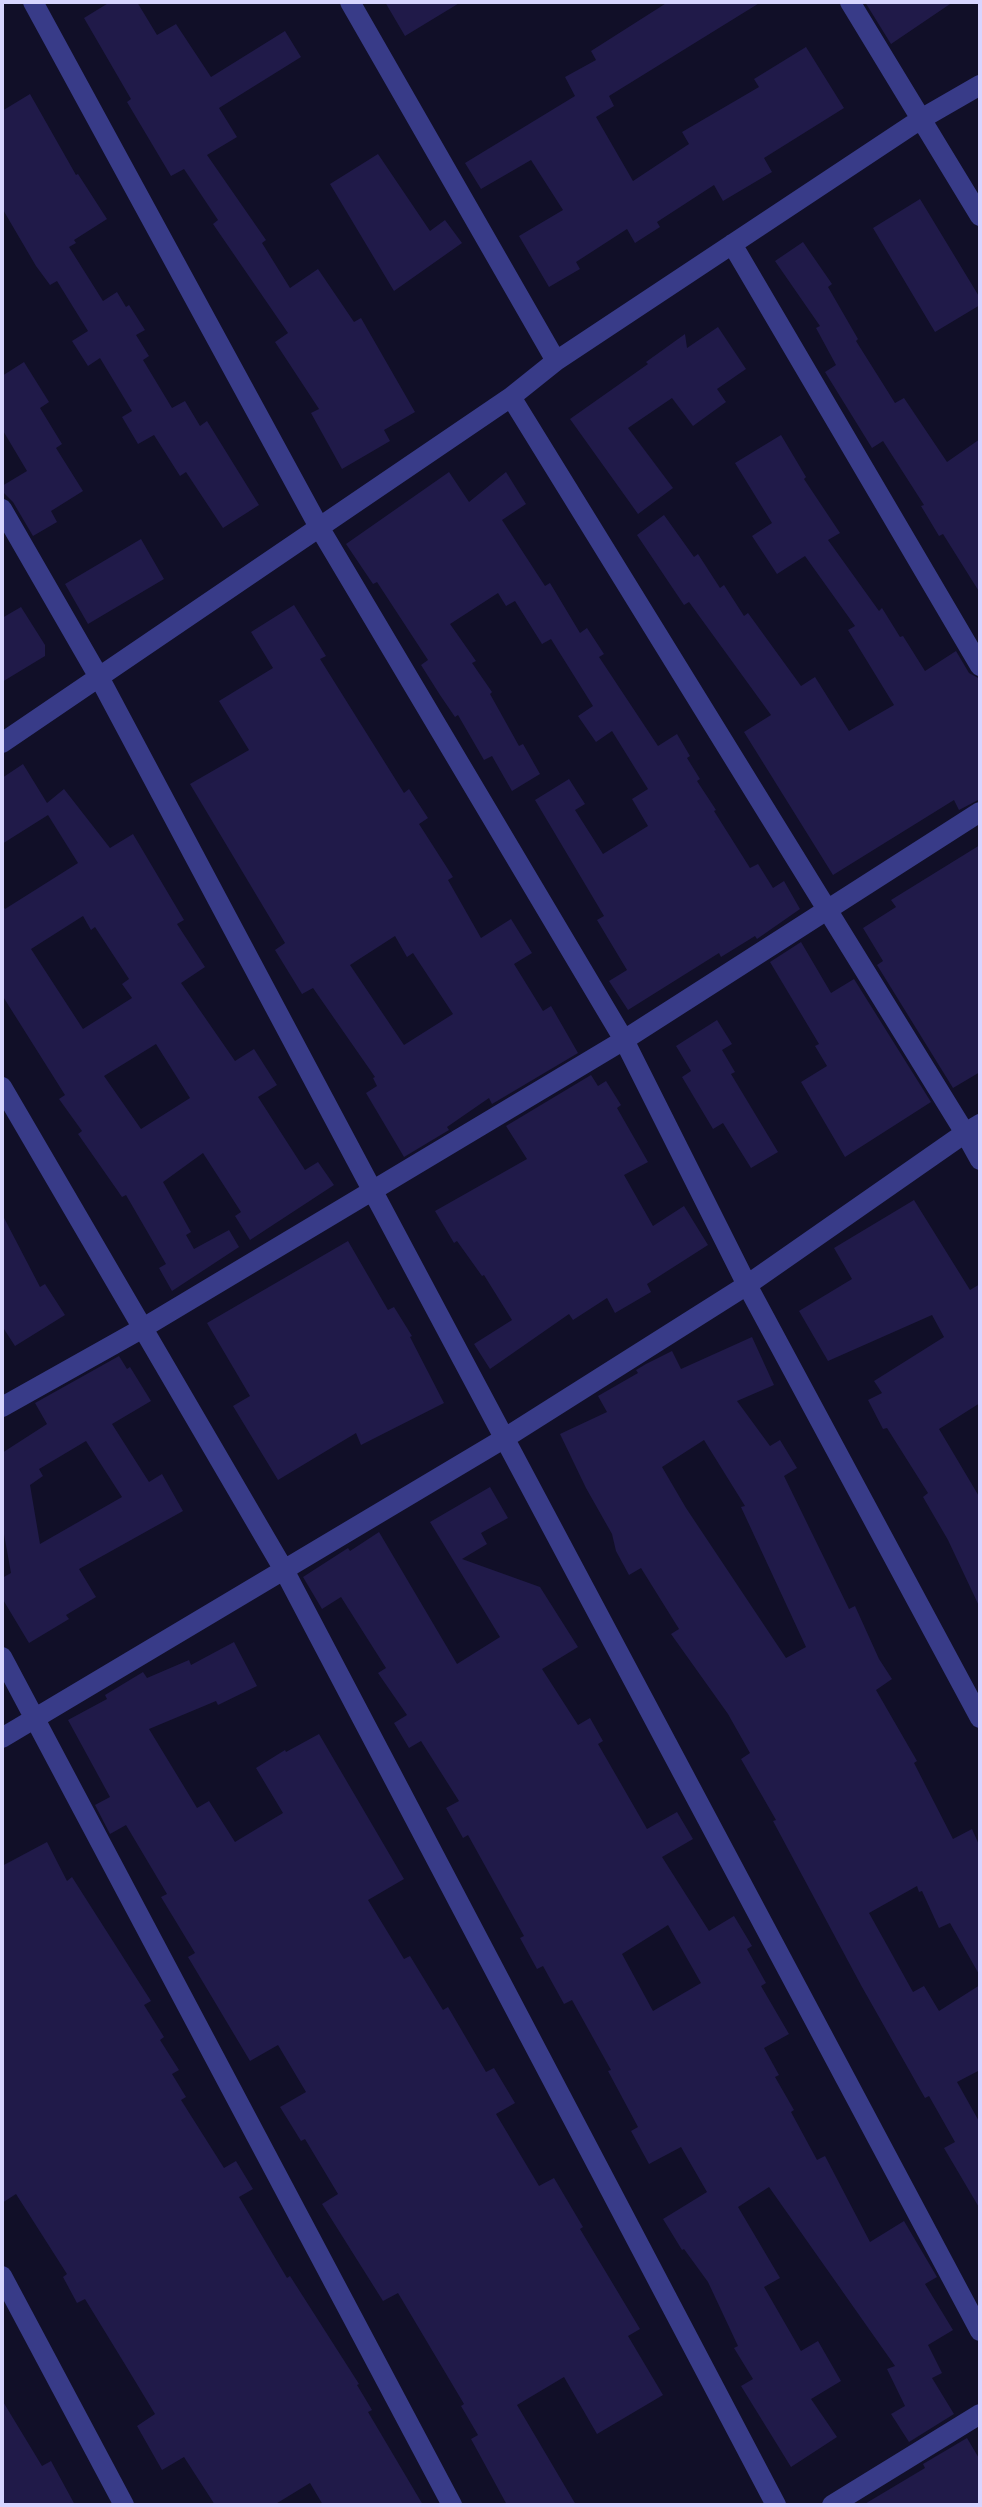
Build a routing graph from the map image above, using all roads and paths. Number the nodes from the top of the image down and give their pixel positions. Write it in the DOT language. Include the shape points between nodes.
graph roads {
  1 [pos="33,2"];
  2 [pos="350,2"];
  3 [pos="850,2"];
  4 [pos="980,85"];
  5 [pos="921,119"];
  6 [pos="980,216"];
  7 [pos="732,244"];
  8 [pos="556,361"];
  9 [pos="511,397"];
  10 [pos="2,509"];
  11 [pos="319,527"];
  12 [pos="980,666"];
  13 [pos="100,679"];
  14 [pos="2,743"];
  15 [pos="980,812"];
  16 [pos="828,908"];
  17 [pos="624,1040"];
  18 [pos="2,1087"];
  19 [pos="973,1128"];
  20 [pos="980,1160"];
  21 [pos="372,1189"];
  22 [pos="747,1285"];
  23 [pos="143,1328"];
  24 [pos="2,1407"];
  25 [pos="505,1438"];
  26 [pos="284,1570"];
  27 [pos="2,1657"];
  28 [pos="36,1717"];
  29 [pos="980,1718"];
  30 [pos="2,1738"];
  31 [pos="2,2276"];
  32 [pos="980,2331"];
  33 [pos="980,2414"];
  34 [pos="124,2505"];
  35 [pos="452,2505"];
  36 [pos="776,2505"];
  37 [pos="832,2505"];
  1 -- 11 [label="street"];
  2 -- 8 [label="street"];
  3 -- 5 [label="street"];
  4 -- 5 [label="street"];
  5 -- 6 [label="street"];
  5 -- 7 [label="street"];
  7 -- 8 [label="street"];
  7 -- 12 [label="street"];
  8 -- 9 [label="street"];
  9 -- 11 [label="street"];
  9 -- 16 [label="street"];
  10 -- 13 [label="street"];
  11 -- 13 [label="street"];
  11 -- 17 [label="street"];
  13 -- 14 [label="street"];
  13 -- 21 [label="street"];
  15 -- 16 [label="street"];
  16 -- 17 [label="street"];
  16 -- 19 [label="street"];
  17 -- 21 [label="street"];
  17 -- 22 [label="street"];
  18 -- 23 [label="street"];
  19 -- 20 [label="street"];
  19 -- 22 [label="street"];
  21 -- 23 [label="street"];
  21 -- 25 [label="street"];
  22 -- 25 [label="street"];
  22 -- 29 [label="street"];
  23 -- 24 [label="street"];
  23 -- 26 [label="street"];
  25 -- 26 [label="street"];
  25 -- 32 [label="street"];
  26 -- 28 [label="street"];
  26 -- 36 [label="street"];
  27 -- 28 [label="street"];
  28 -- 30 [label="street"];
  28 -- 35 [label="street"];
  31 -- 34 [label="street"];
  33 -- 37 [label="street"];
}
